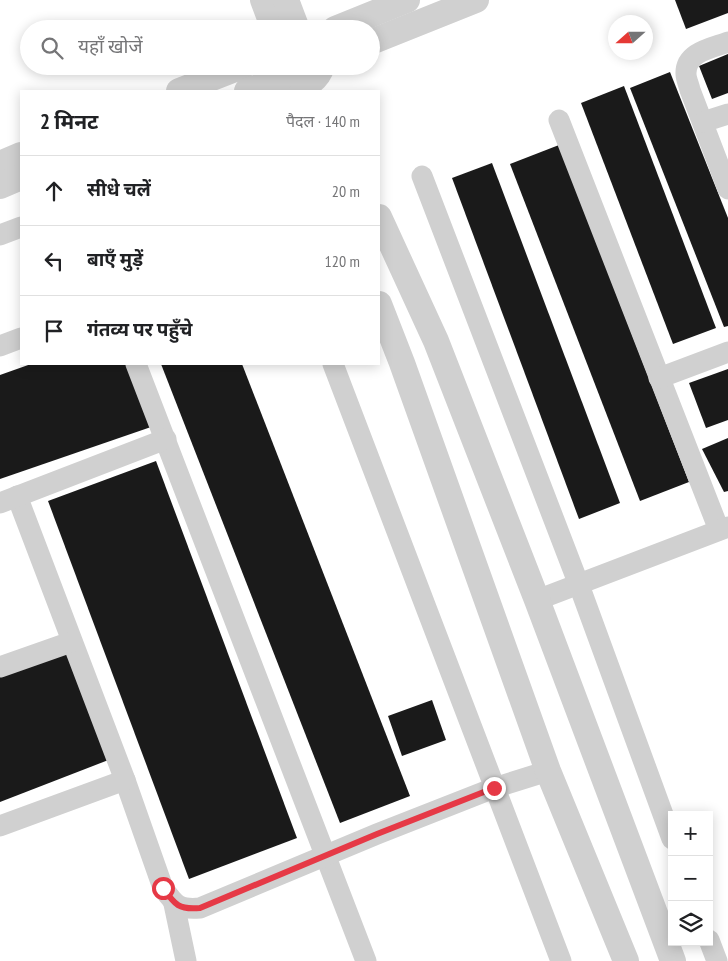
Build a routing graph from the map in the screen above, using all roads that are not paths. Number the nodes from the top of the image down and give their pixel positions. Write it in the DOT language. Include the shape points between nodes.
graph roads {
  1 [pos="263,0"];
  2 [pos="286,0"];
  3 [pos="408,0"];
  4 [pos="476,0"];
  5 [pos="271,20"];
  6 [pos="294,20"];
  7 [pos="358,20"];
  8 [pos="380,38"];
  9 [pos="728,42"];
  10 [pos="220,75"];
  11 [pos="300,80"];
  12 [pos="182,90"];
  13 [pos="252,90"];
  14 [pos="728,114"];
  15 [pos="559,120"];
  16 [pos="703,122"];
  17 [pos="20,155"];
  18 [pos="0,164"];
  19 [pos="422,176"];
  20 [pos="20,177"];
  21 [pos="0,186"];
  22 [pos="728,189"];
  23 [pos="380,219"];
  24 [pos="20,226"];
  25 [pos="0,235"];
  26 [pos="380,307"];
  27 [pos="20,338"];
  28 [pos="0,346"];
  29 [pos="728,352"];
  30 [pos="136,365"];
  31 [pos="333,365"];
  32 [pos="659,378"];
  33 [pos="166,439"];
  34 [pos="8,500"];
  35 [pos="723,528"];
  36 [pos="579,585"];
  37 [pos="537,600"];
  38 [pos="71,642"];
  39 [pos="0,667"];
  40 [pos="548,771"];
  41 [pos="125,780"];
  42 [pos="494,788"];
  43 [pos="0,826"];
  44 [pos="668,828"];
  45 [pos="325,855"];
  46 [pos="174,904"];
  47 [pos="711,946"];
  48 [pos="186,961"];
  49 [pos="366,961"];
  50 [pos="561,961"];
  51 [pos="626,961"];
  52 [pos="673,961"];
  53 [pos="717,961"];
  1 -- 5 [label="street"];
  2 -- 6 [label="street"];
  3 -- 7 [label="street"];
  4 -- 8 [label="street"];
  9 -- 16 [label="street" via="697,54 687,65 690,90"];
  10 -- 12 [label="street"];
  11 -- 13 [label="street"];
  14 -- 16 [label="street"];
  15 -- 32 [label="street"];
  16 -- 22 [label="street"];
  17 -- 18 [label="street"];
  19 -- 36 [label="street"];
  20 -- 21 [label="street"];
  23 -- 37 [label="street" via="436,341"];
  24 -- 25 [label="street"];
  26 -- 40 [label="street"];
  27 -- 28 [label="street"];
  29 -- 32 [label="street"];
  30 -- 33 [label="street"];
  31 -- 42 [label="street"];
  32 -- 35 [label="street"];
  33 -- 34 [label="street"];
  33 -- 45 [label="street"];
  34 -- 38 [label="street"];
  35 -- 36 [label="street"];
  36 -- 37 [label="street"];
  36 -- 44 [label="street"];
  37 -- 52 [label="street"];
  38 -- 39 [label="street"];
  38 -- 41 [label="street"];
  40 -- 42 [label="street"];
  40 -- 51 [label="street"];
  41 -- 43 [label="street"];
  41 -- 46 [label="street" via="163,888"];
  42 -- 45 [label="street"];
  42 -- 50 [label="street"];
  45 -- 46 [label="street" via="200,908 186,909"];
  45 -- 49 [label="street"];
  46 -- 48 [label="street"];
  47 -- 53 [label="street"];
}
